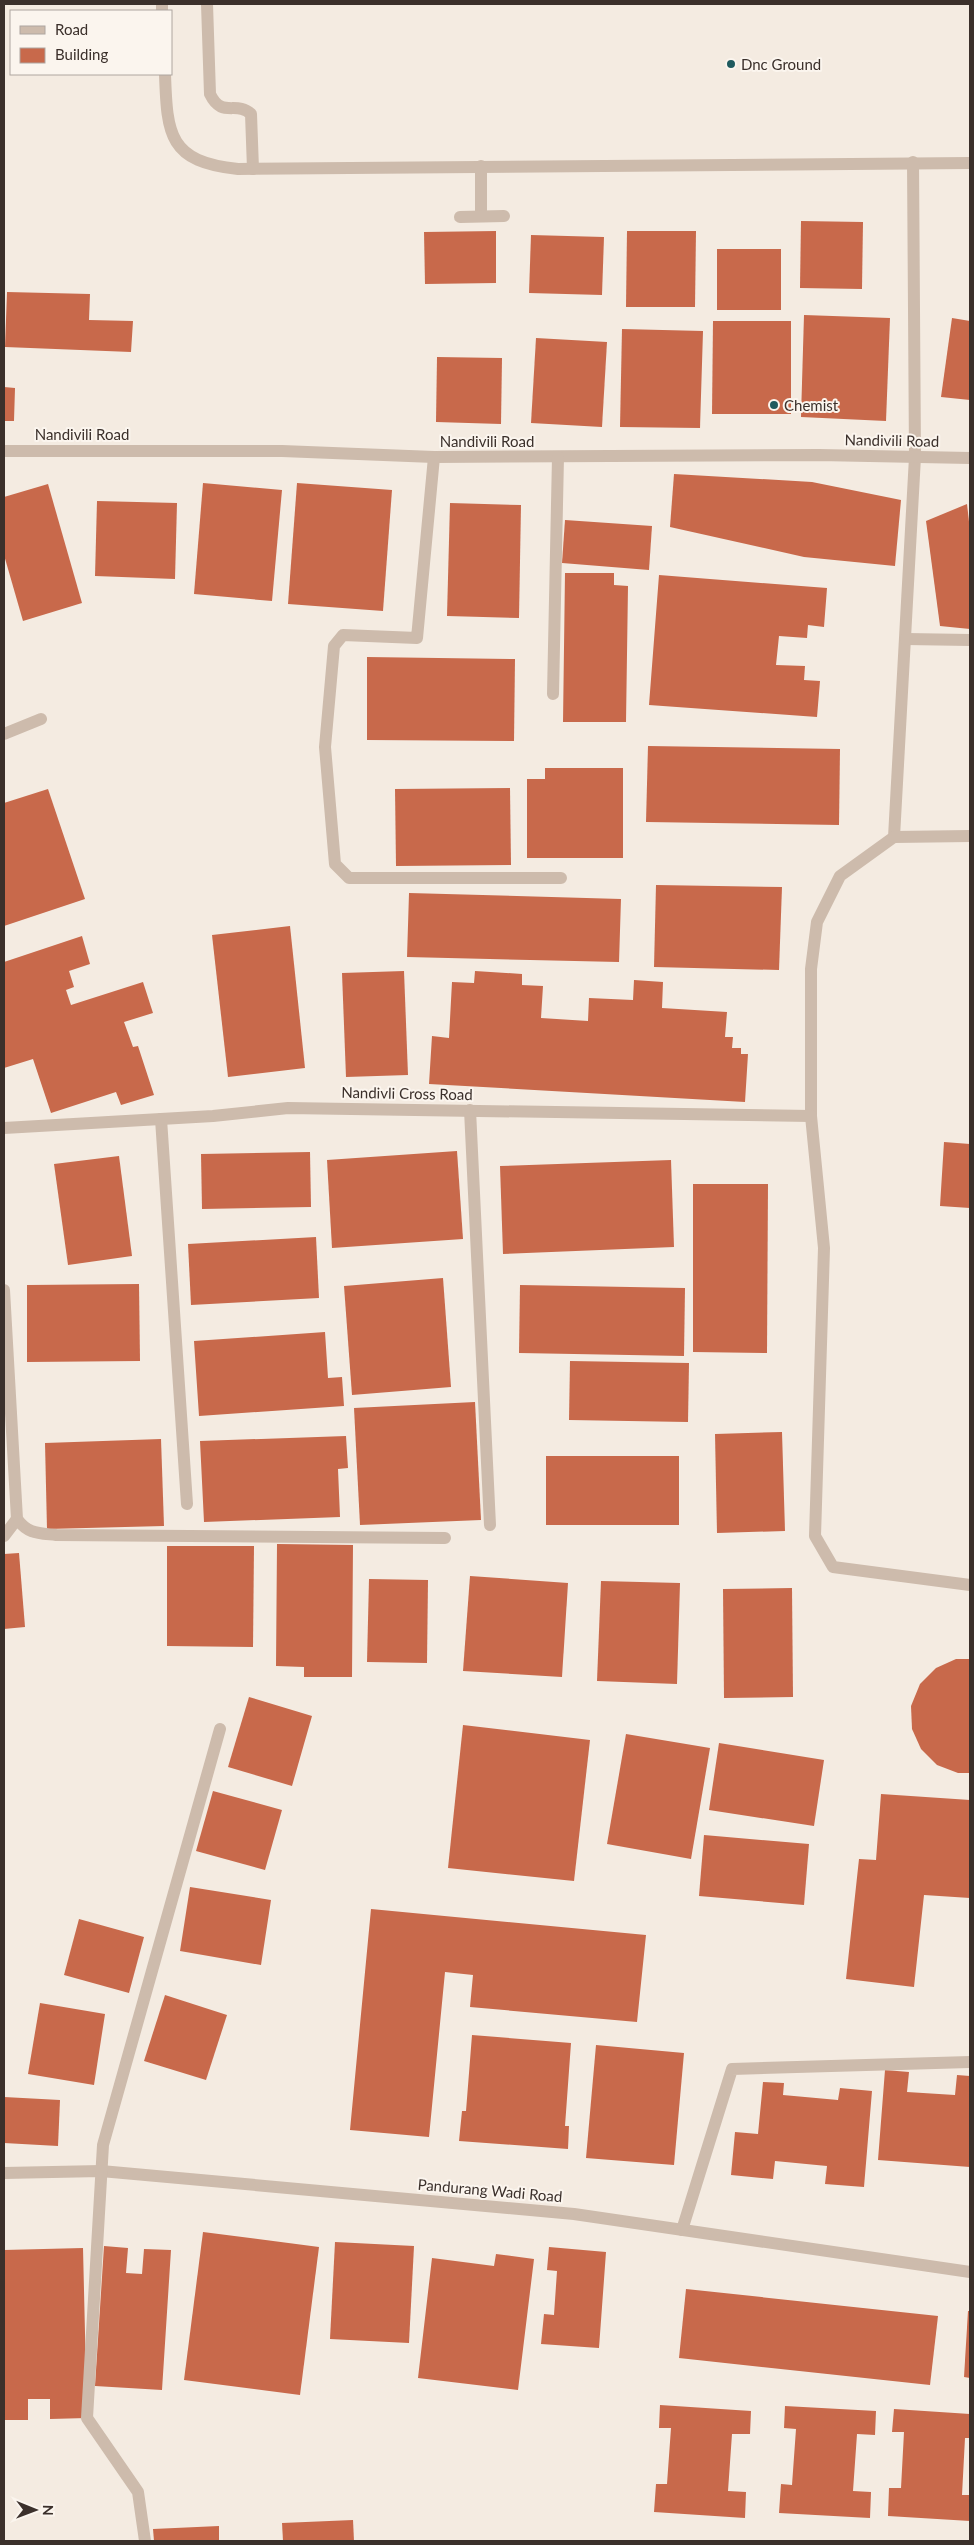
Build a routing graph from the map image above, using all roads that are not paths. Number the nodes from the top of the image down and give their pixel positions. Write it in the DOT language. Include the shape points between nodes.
graph roads {
  1 [pos="207,4"];
  2 [pos="164,75"];
  3 [pos="913,162"];
  4 [pos="970,163"];
  5 [pos="481,166"];
  6 [pos="253,169"];
  7 [pos="481,216"];
  8 [pos="504,216"];
  9 [pos="460,217"];
  10 [pos="4,450"];
  11 [pos="434,457"];
  12 [pos="558,457"];
  13 [pos="915,457"];
  14 [pos="970,458"];
  15 [pos="906,639"];
  16 [pos="970,640"];
  17 [pos="553,694"];
  18 [pos="41,719"];
  19 [pos="4,734"];
  20 [pos="970,836"];
  21 [pos="894,837"];
  22 [pos="562,878"];
  23 [pos="470,1110"];
  24 [pos="811,1116"];
  25 [pos="161,1118"];
  26 [pos="4,1128"];
  27 [pos="4,1290"];
  28 [pos="187,1504"];
  29 [pos="17,1518"];
  30 [pos="490,1525"];
  31 [pos="4,1536"];
  32 [pos="444,1538"];
  33 [pos="970,1585"];
  34 [pos="220,1729"];
  35 [pos="970,2062"];
  36 [pos="101,2171"];
  37 [pos="4,2173"];
  38 [pos="682,2230"];
  39 [pos="970,2272"];
  40 [pos="145,2541"];
  1 -- 6 [label="street" via="210,94 215,104 222,108 245,109 251,114"];
  2 -- 6 [label="street" via="166,117 177,144 193,160 216,167"];
  3 -- 4 [label="street"];
  3 -- 5 [label="street"];
  3 -- 13 [label="street"];
  5 -- 6 [label="street"];
  5 -- 7 [label="street"];
  7 -- 8 [label="street"];
  7 -- 9 [label="street"];
  10 -- 11 [label="street, Nandivili Road" via="282,451"];
  11 -- 12 [label="street, Nandivili Road"];
  11 -- 22 [label="street" via="417,638 343,635 334,646 325,747 335,864 349,878"];
  12 -- 13 [label="street, Nandivili Road"];
  12 -- 17 [label="street"];
  13 -- 14 [label="street, Nandivili Road"];
  13 -- 15 [label="street"];
  15 -- 16 [label="street"];
  15 -- 21 [label="street"];
  18 -- 19 [label="street"];
  20 -- 21 [label="street"];
  21 -- 24 [label="street" via="840,876 817,922 810,969"];
  23 -- 24 [label="street, Nandivli Cross Road"];
  23 -- 25 [label="street, Nandivli Cross Road" via="288,1108"];
  23 -- 30 [label="street"];
  24 -- 33 [label="street" via="824,1248 815,1536 832,1567"];
  25 -- 26 [label="street, Nandivli Cross Road"];
  25 -- 28 [label="street"];
  27 -- 29 [label="street"];
  29 -- 31 [label="street"];
  29 -- 32 [label="street" via="32,1533 56,1535"];
  34 -- 36 [label="street" via="103,2145"];
  35 -- 38 [label="street" via="732,2069"];
  36 -- 37 [label="street, Pandurang Wadi Road"];
  36 -- 38 [label="street, Pandurang Wadi Road" via="574,2214"];
  36 -- 40 [label="street" via="87,2418 138,2492"];
  38 -- 39 [label="street, Pandurang Wadi Road"];
}
